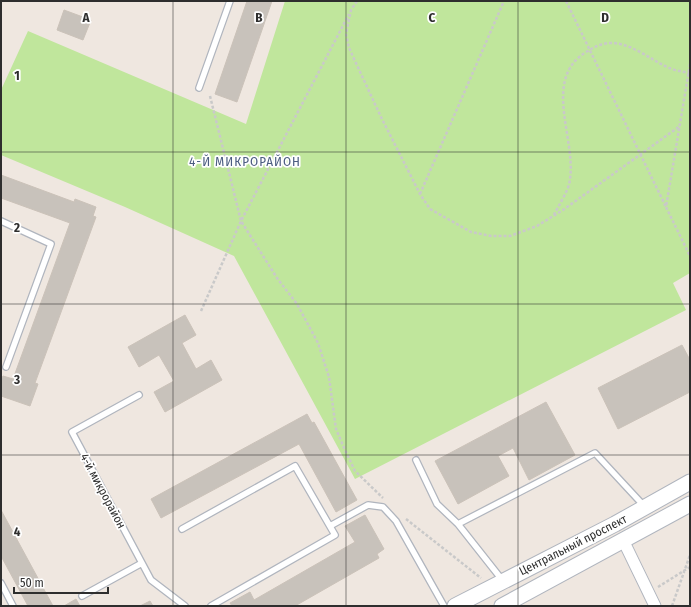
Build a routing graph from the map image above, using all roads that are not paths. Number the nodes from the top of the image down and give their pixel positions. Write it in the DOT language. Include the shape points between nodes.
graph roads {
  1 [pos="230,1"];
  2 [pos="199,88"];
  3 [pos="1,221"];
  4 [pos="6,367"];
  5 [pos="139,395"];
  6 [pos="416,460"];
  7 [pos="690,482"];
  8 [pos="690,504"];
  9 [pos="645,507"];
  10 [pos="458,524"];
  11 [pos="615,524"];
  12 [pos="330,526"];
  13 [pos="182,529"];
  14 [pos="623,540"];
  15 [pos="142,564"];
  16 [pos="503,582"];
  17 [pos="1,583"];
  18 [pos="82,596"];
  19 [pos="13,606"];
  20 [pos="185,606"];
  21 [pos="211,606"];
  22 [pos="444,606"];
  23 [pos="455,606"];
  24 [pos="502,606"];
  25 [pos="656,606"];
  1 -- 2 [label="lane"];
  3 -- 4 [label="lane" via="50,244"];
  5 -- 15 [label="lane, 4-й микрорайон" via="72,432"];
  6 -- 10 [label="lane" via="437,504"];
  7 -- 9 [label="main road, Центральный проспект"];
  8 -- 14 [label="main road, Центральный проспект"];
  9 -- 10 [label="lane" via="595,453"];
  9 -- 11 [label="main road, Центральный проспект"];
  10 -- 16 [label="lane"];
  11 -- 14 [label="main road"];
  11 -- 16 [label="main road, Центральный проспект"];
  12 -- 13 [label="lane" via="295,466"];
  12 -- 21 [label="lane" via="335,535"];
  12 -- 22 [label="lane" via="368,505 383,507 396,521"];
  14 -- 24 [label="main road, Центральный проспект"];
  14 -- 25 [label="street"];
  15 -- 18 [label="lane"];
  15 -- 20 [label="lane, 4-й микрорайон" via="151,580"];
  16 -- 23 [label="main road, Центральный проспект"];
  17 -- 19 [label="lane"];
}
